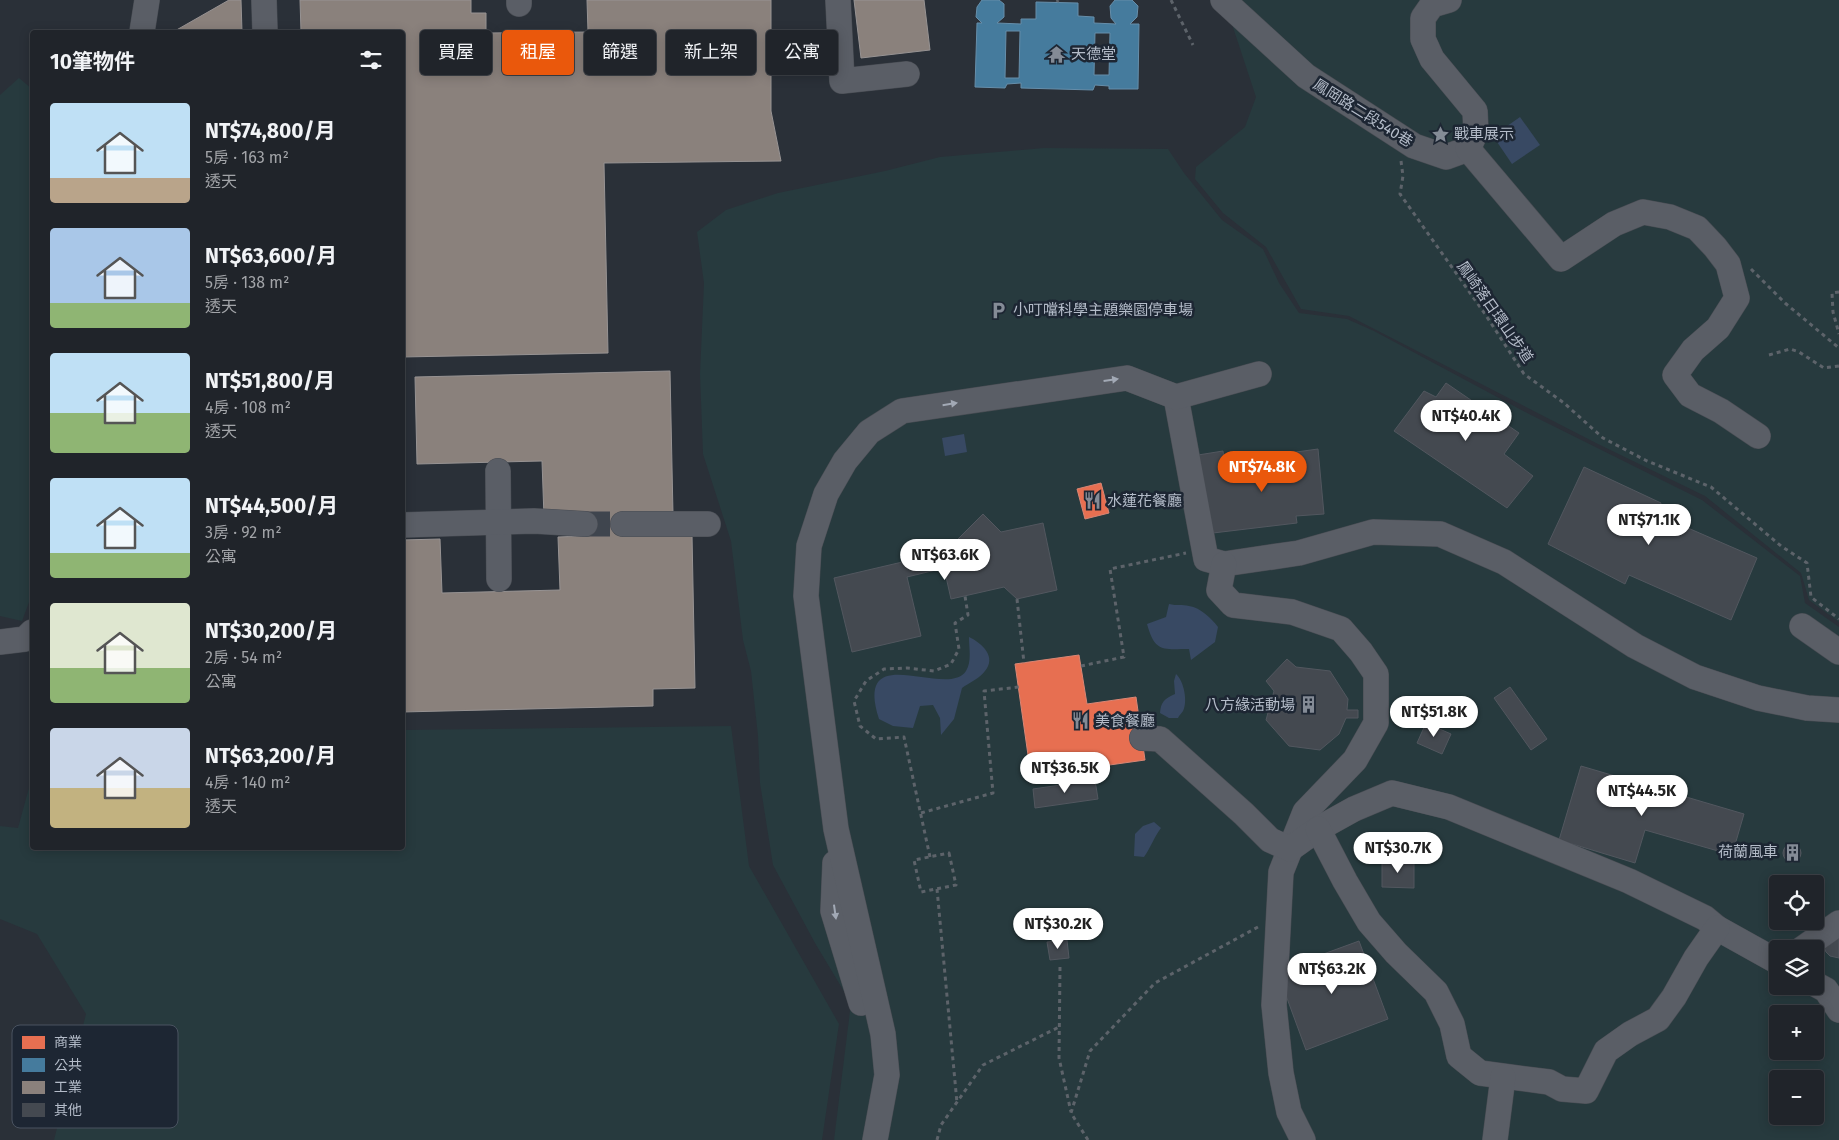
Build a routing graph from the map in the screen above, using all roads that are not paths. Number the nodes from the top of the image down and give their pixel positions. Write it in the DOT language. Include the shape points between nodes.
graph roads {
  1 [pos="148,0"];
  2 [pos="264,0"];
  3 [pos="838,0"];
  4 [pos="1222,0"];
  5 [pos="1448,0"];
  6 [pos="142,30"];
  7 [pos="266,30"];
  8 [pos="907,74"];
  9 [pos="1468,149"];
  10 [pos="1259,374"];
  11 [pos="1176,397"];
  12 [pos="1758,436"];
  13 [pos="498,471"];
  14 [pos="498,523"];
  15 [pos="585,524"];
  16 [pos="622,524"];
  17 [pos="708,524"];
  18 [pos="405,525"];
  19 [pos="1224,564"];
  20 [pos="499,579"];
  21 [pos="1802,626"];
  22 [pos="30,634"];
  23 [pos="0,642"];
  24 [pos="1839,652"];
  25 [pos="1839,710"];
  26 [pos="1142,738"];
  27 [pos="1318,829"];
  28 [pos="1290,849"];
  29 [pos="1839,922"];
  30 [pos="1717,928"];
  31 [pos="1814,940"];
  32 [pos="1769,957"];
  33 [pos="1824,989"];
  34 [pos="1839,1010"];
  35 [pos="1503,1077"];
  36 [pos="875,1140"];
  37 [pos="1304,1140"];
  38 [pos="1495,1140"];
  1 -- 6 [label="lane"];
  2 -- 7 [label="lane"];
  3 -- 8 [label="lane" via="842,81"];
  4 -- 9 [label="lane, 鳳岡路二段540巷" via="1306,76 1414,146 1446,157"];
  5 -- 9 [label="lane" via="1432,5 1423,18 1423,39 1432,59 1475,111 1476,132"];
  9 -- 12 [label="lane" via="1561,259 1614,224 1643,212 1670,216 1697,228 1728,264 1737,298 1718,328 1693,350 1675,375 1690,395"];
  10 -- 11 [label="lane"];
  11 -- 19 [label="lane" via="1206,559"];
  36 -- 11 [label="lane, one-way" via="887,1075 883,1034 836,829 806,596 808,546 826,494 845,462 869,432 902,411 1127,378"];
  13 -- 14 [label="lane"];
  14 -- 15 [label="lane"];
  14 -- 18 [label="lane"];
  14 -- 20 [label="lane"];
  16 -- 17 [label="lane"];
  19 -- 25 [label="lane" via="1299,553 1372,532 1440,534 1504,562 1635,646 1695,677 1758,698 1808,708"];
  19 -- 28 [label="lane" via="1219,590 1233,605 1292,612 1341,629 1376,674 1376,723 1355,760 1305,812"];
  21 -- 24 [label="lane"];
  22 -- 23 [label="lane" via="25,639"];
  26 -- 28 [label="lane" via="1160,739 1270,840"];
  27 -- 28 [label="lane"];
  27 -- 30 [label="lane" via="1392,793 1449,806 1629,881 1705,918"];
  27 -- 35 [label="lane" via="1369,922 1436,992 1452,1024 1459,1056 1480,1073"];
  28 -- 37 [label="lane" via="1281,872 1274,1005 1281,1073 1289,1112"];
  29 -- 31 [label="lane"];
  30 -- 32 [label="lane"];
  30 -- 35 [label="lane" via="1658,1020 1630,1034 1606,1052 1586,1091 1562,1089 1548,1082"];
  33 -- 34 [label="lane"];
  35 -- 38 [label="lane"];
}
